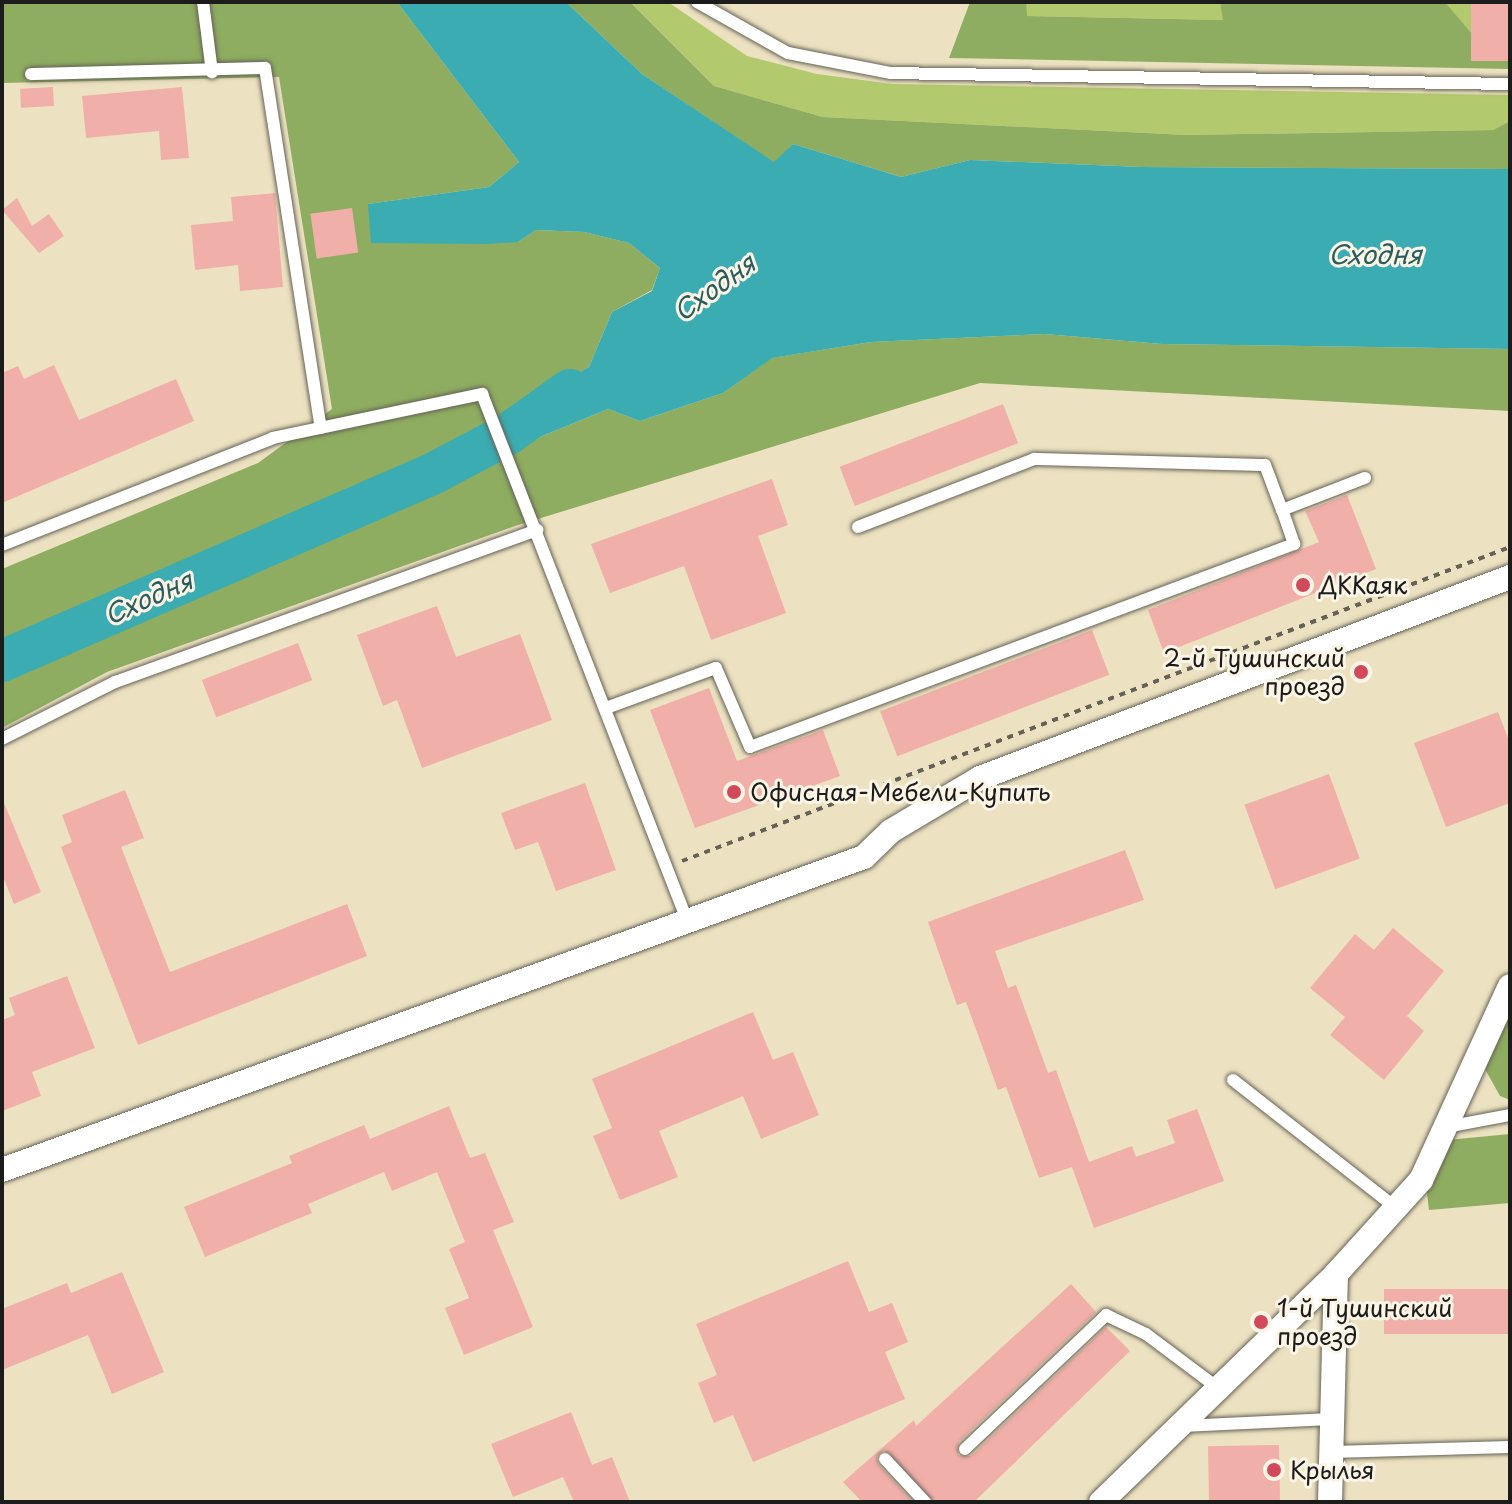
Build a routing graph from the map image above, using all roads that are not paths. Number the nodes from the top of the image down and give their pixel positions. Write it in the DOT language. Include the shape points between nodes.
graph roads {
  1 [pos="203,2"];
  2 [pos="697,2"];
  3 [pos="212,72"];
  4 [pos="31,74"];
  5 [pos="1510,84"];
  6 [pos="321,428"];
  7 [pos="1365,478"];
  8 [pos="1282,510"];
  9 [pos="858,527"];
  10 [pos="538,530"];
  11 [pos="2,545"];
  12 [pos="1510,577"];
  13 [pos="606,708"];
  14 [pos="2,739"];
  15 [pos="687,920"];
  16 [pos="1510,986"];
  17 [pos="1233,1080"];
  18 [pos="1510,1115"];
  19 [pos="1446,1127"];
  20 [pos="2,1170"];
  21 [pos="1396,1208"];
  22 [pos="1336,1274"];
  23 [pos="1218,1388"];
  24 [pos="1331,1419"];
  25 [pos="1180,1426"];
  26 [pos="1510,1447"];
  27 [pos="965,1449"];
  28 [pos="1331,1452"];
  29 [pos="885,1459"];
  30 [pos="925,1502"];
  31 [pos="1101,1502"];
  32 [pos="1330,1502"];
  1 -- 3 [label="lane"];
  2 -- 5 [label="lane" via="788,53 891,73"];
  3 -- 4 [label="lane"];
  3 -- 6 [label="lane" via="265,68"];
  6 -- 10 [label="lane" via="482,394"];
  6 -- 11 [label="lane" via="273,438"];
  7 -- 8 [label="lane"];
  8 -- 9 [label="lane" via="1265,465 1034,459"];
  8 -- 13 [label="lane" via="1294,544 750,747 716,668"];
  10 -- 13 [label="lane"];
  10 -- 14 [label="lane" via="115,682"];
  12 -- 15 [label="street" via="980,778 891,831 864,857"];
  13 -- 15 [label="lane"];
  15 -- 20 [label="street"];
  16 -- 19 [label="street"];
  17 -- 21 [label="lane"];
  18 -- 19 [label="lane"];
  19 -- 21 [label="street" via="1421,1180"];
  21 -- 22 [label="street"];
  22 -- 23 [label="street"];
  22 -- 24 [label="street"];
  23 -- 25 [label="street"];
  23 -- 27 [label="lane" via="1146,1334 1106,1315"];
  24 -- 25 [label="lane"];
  24 -- 28 [label="street"];
  25 -- 31 [label="street"];
  26 -- 28 [label="lane"];
  28 -- 32 [label="street"];
  29 -- 30 [label="lane"];
}
